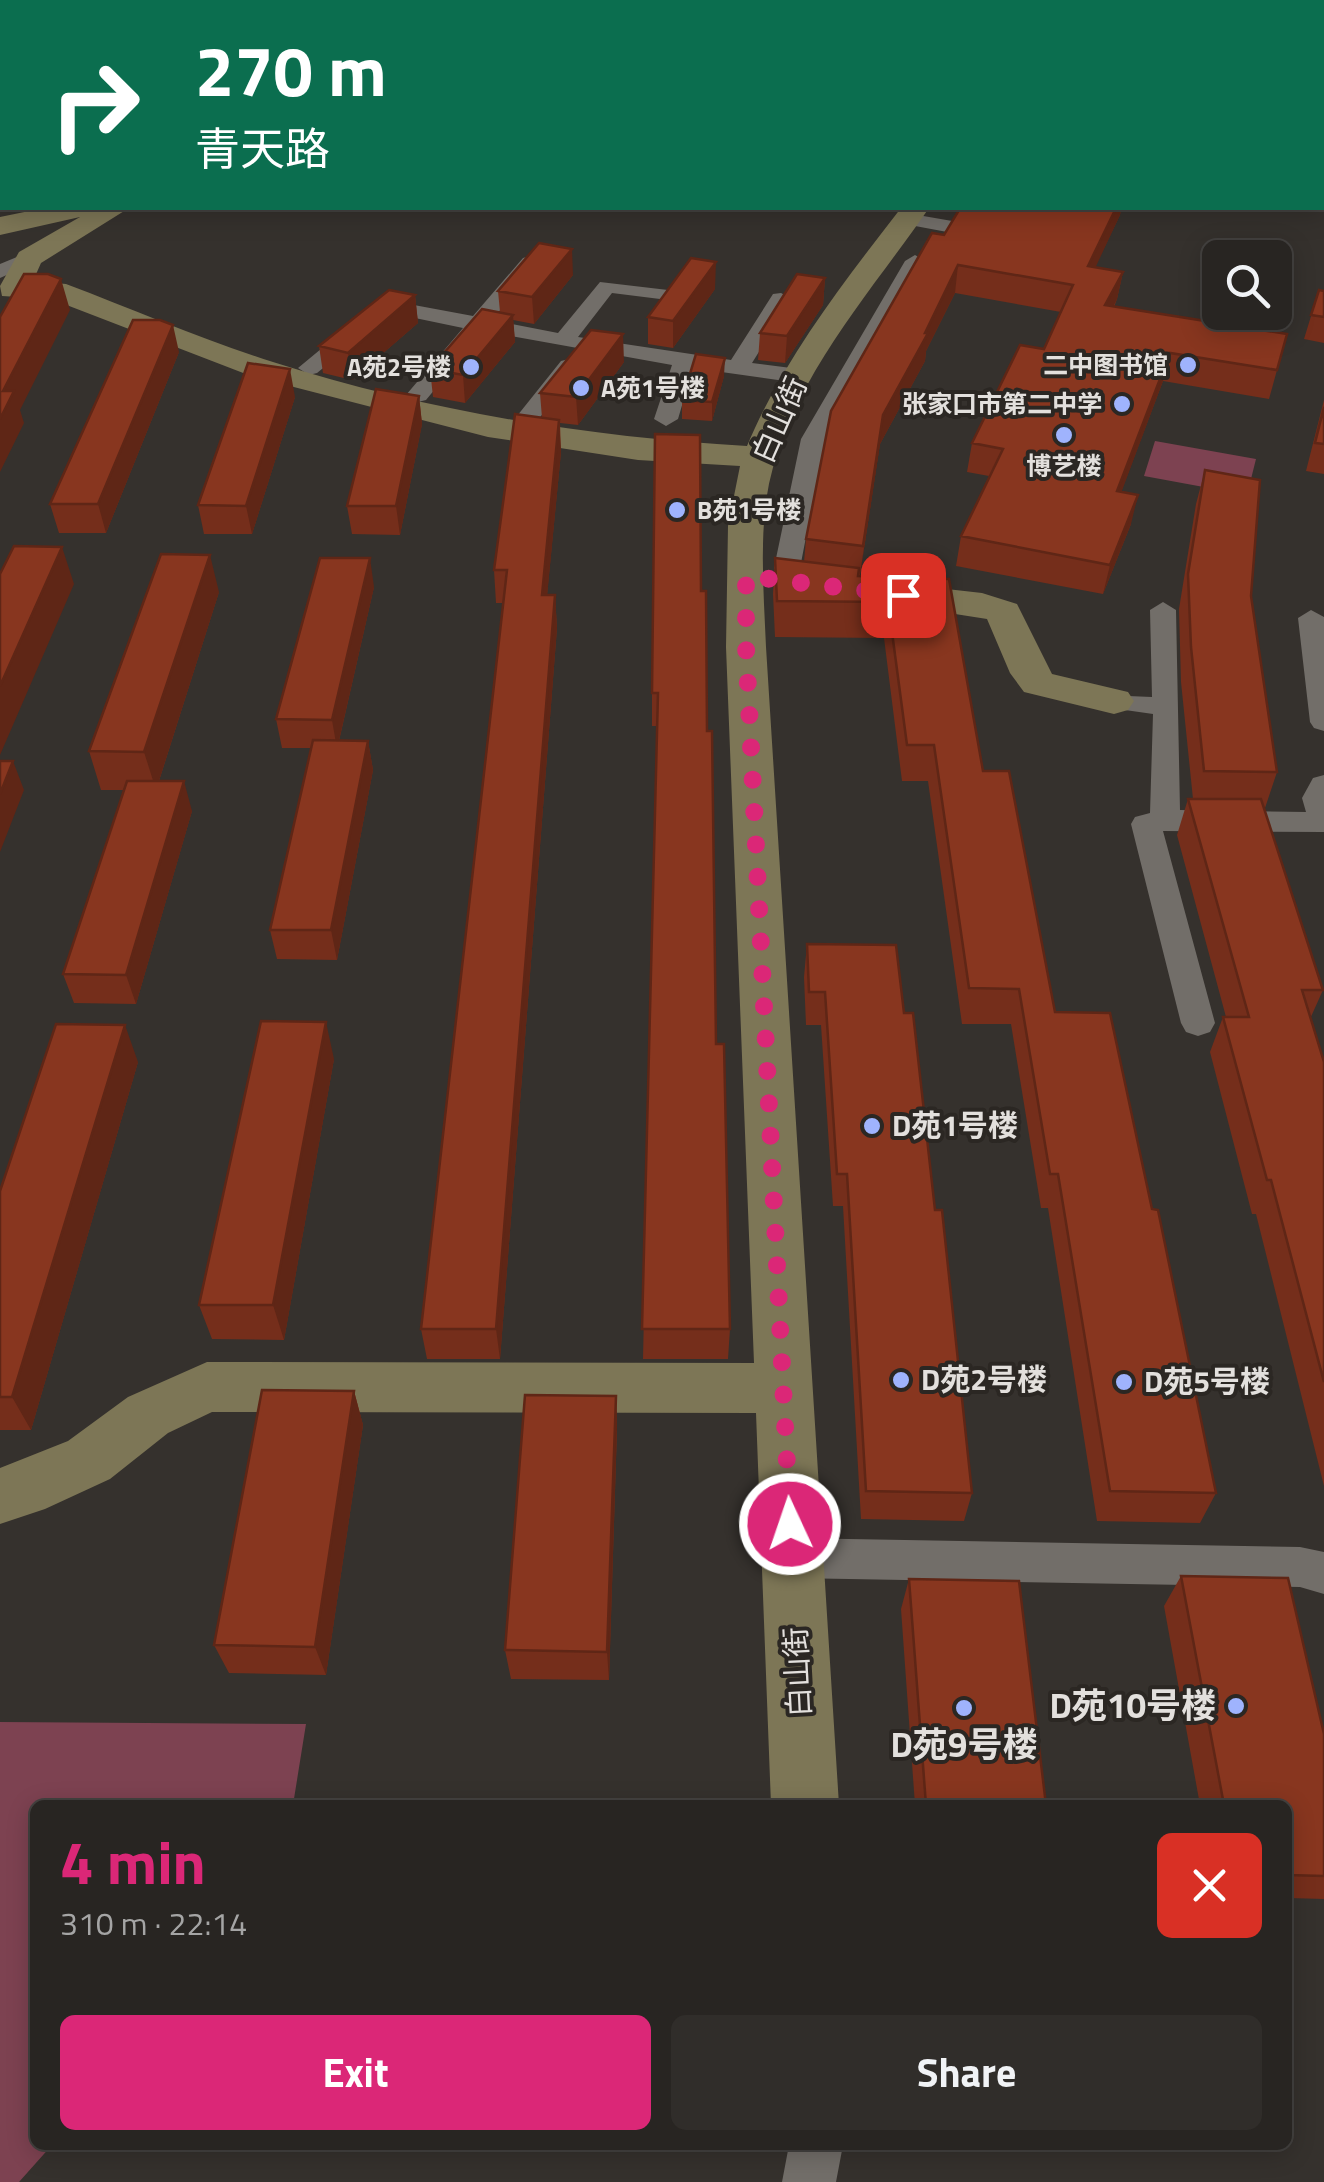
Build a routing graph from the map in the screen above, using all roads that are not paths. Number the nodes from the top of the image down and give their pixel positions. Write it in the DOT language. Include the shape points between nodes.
graph roads {
  1 [pos="71,210"];
  2 [pos="111,210"];
  3 [pos="0,226"];
  4 [pos="912,229"];
  5 [pos="944,249"];
  6 [pos="532,260"];
  7 [pos="14,265"];
  8 [pos="781,300"];
  9 [pos="476,324"];
  10 [pos="574,343"];
  11 [pos="626,352"];
  12 [pos="684,361"];
  13 [pos="309,368"];
  14 [pos="737,368"];
  15 [pos="799,376"];
  16 [pos="418,395"];
  17 [pos="530,416"];
  18 [pos="666,419"];
  19 [pos="759,457"];
  20 [pos="767,572"];
  21 [pos="1162,610"];
  22 [pos="1311,618"];
  23 [pos="1114,701"];
  24 [pos="1167,707"];
  25 [pos="1324,722"];
  26 [pos="1324,785"];
  27 [pos="1165,820"];
  28 [pos="1324,822"];
  29 [pos="1198,1023"];
  30 [pos="782,1388"];
  31 [pos="0,1496"];
  32 [pos="792,1558"];
  33 [pos="1324,1573"];
  34 [pos="805,1800"];
  35 [pos="815,2150"];
  36 [pos="810,2182"];
  1 -- 3 [label="street"];
  2 -- 7 [label="street"];
  4 -- 5 [label="street" via="964,219"];
  4 -- 15 [label="street, 白山街" via="814,347"];
  4 -- 20 [label="street" via="813,439"];
  6 -- 9 [label="street"];
  7 -- 19 [label="street" via="13,290 55,290 262,369 561,440"];
  8 -- 14 [label="street"];
  9 -- 10 [label="street"];
  9 -- 13 [label="street" via="387,306"];
  9 -- 16 [label="street"];
  10 -- 11 [label="street"];
  10 -- 11 [label="street" via="607,286 662,303"];
  10 -- 17 [label="street"];
  11 -- 12 [label="street"];
  12 -- 14 [label="street"];
  12 -- 18 [label="street"];
  14 -- 15 [label="street"];
  15 -- 19 [label="street, 白山街"];
  19 -- 20 [label="street, 白山街" via="747,522"];
  20 -- 23 [label="street" via="982,604 1003,612 1038,683"];
  20 -- 30 [label="street, 白山街" via="746,647"];
  21 -- 24 [label="street"];
  22 -- 25 [label="street"];
  23 -- 24 [label="street"];
  24 -- 27 [label="street"];
  26 -- 28 [label="street" via="1317,798"];
  27 -- 28 [label="street"];
  27 -- 29 [label="street" via="1146,824"];
  30 -- 31 [label="street" via="207,1387 148,1415 89,1460"];
  30 -- 32 [label="street, 白山街"];
  32 -- 33 [label="street" via="1300,1567"];
  32 -- 34 [label="street, 白山街"];
  35 -- 36 [label="street"];
}
